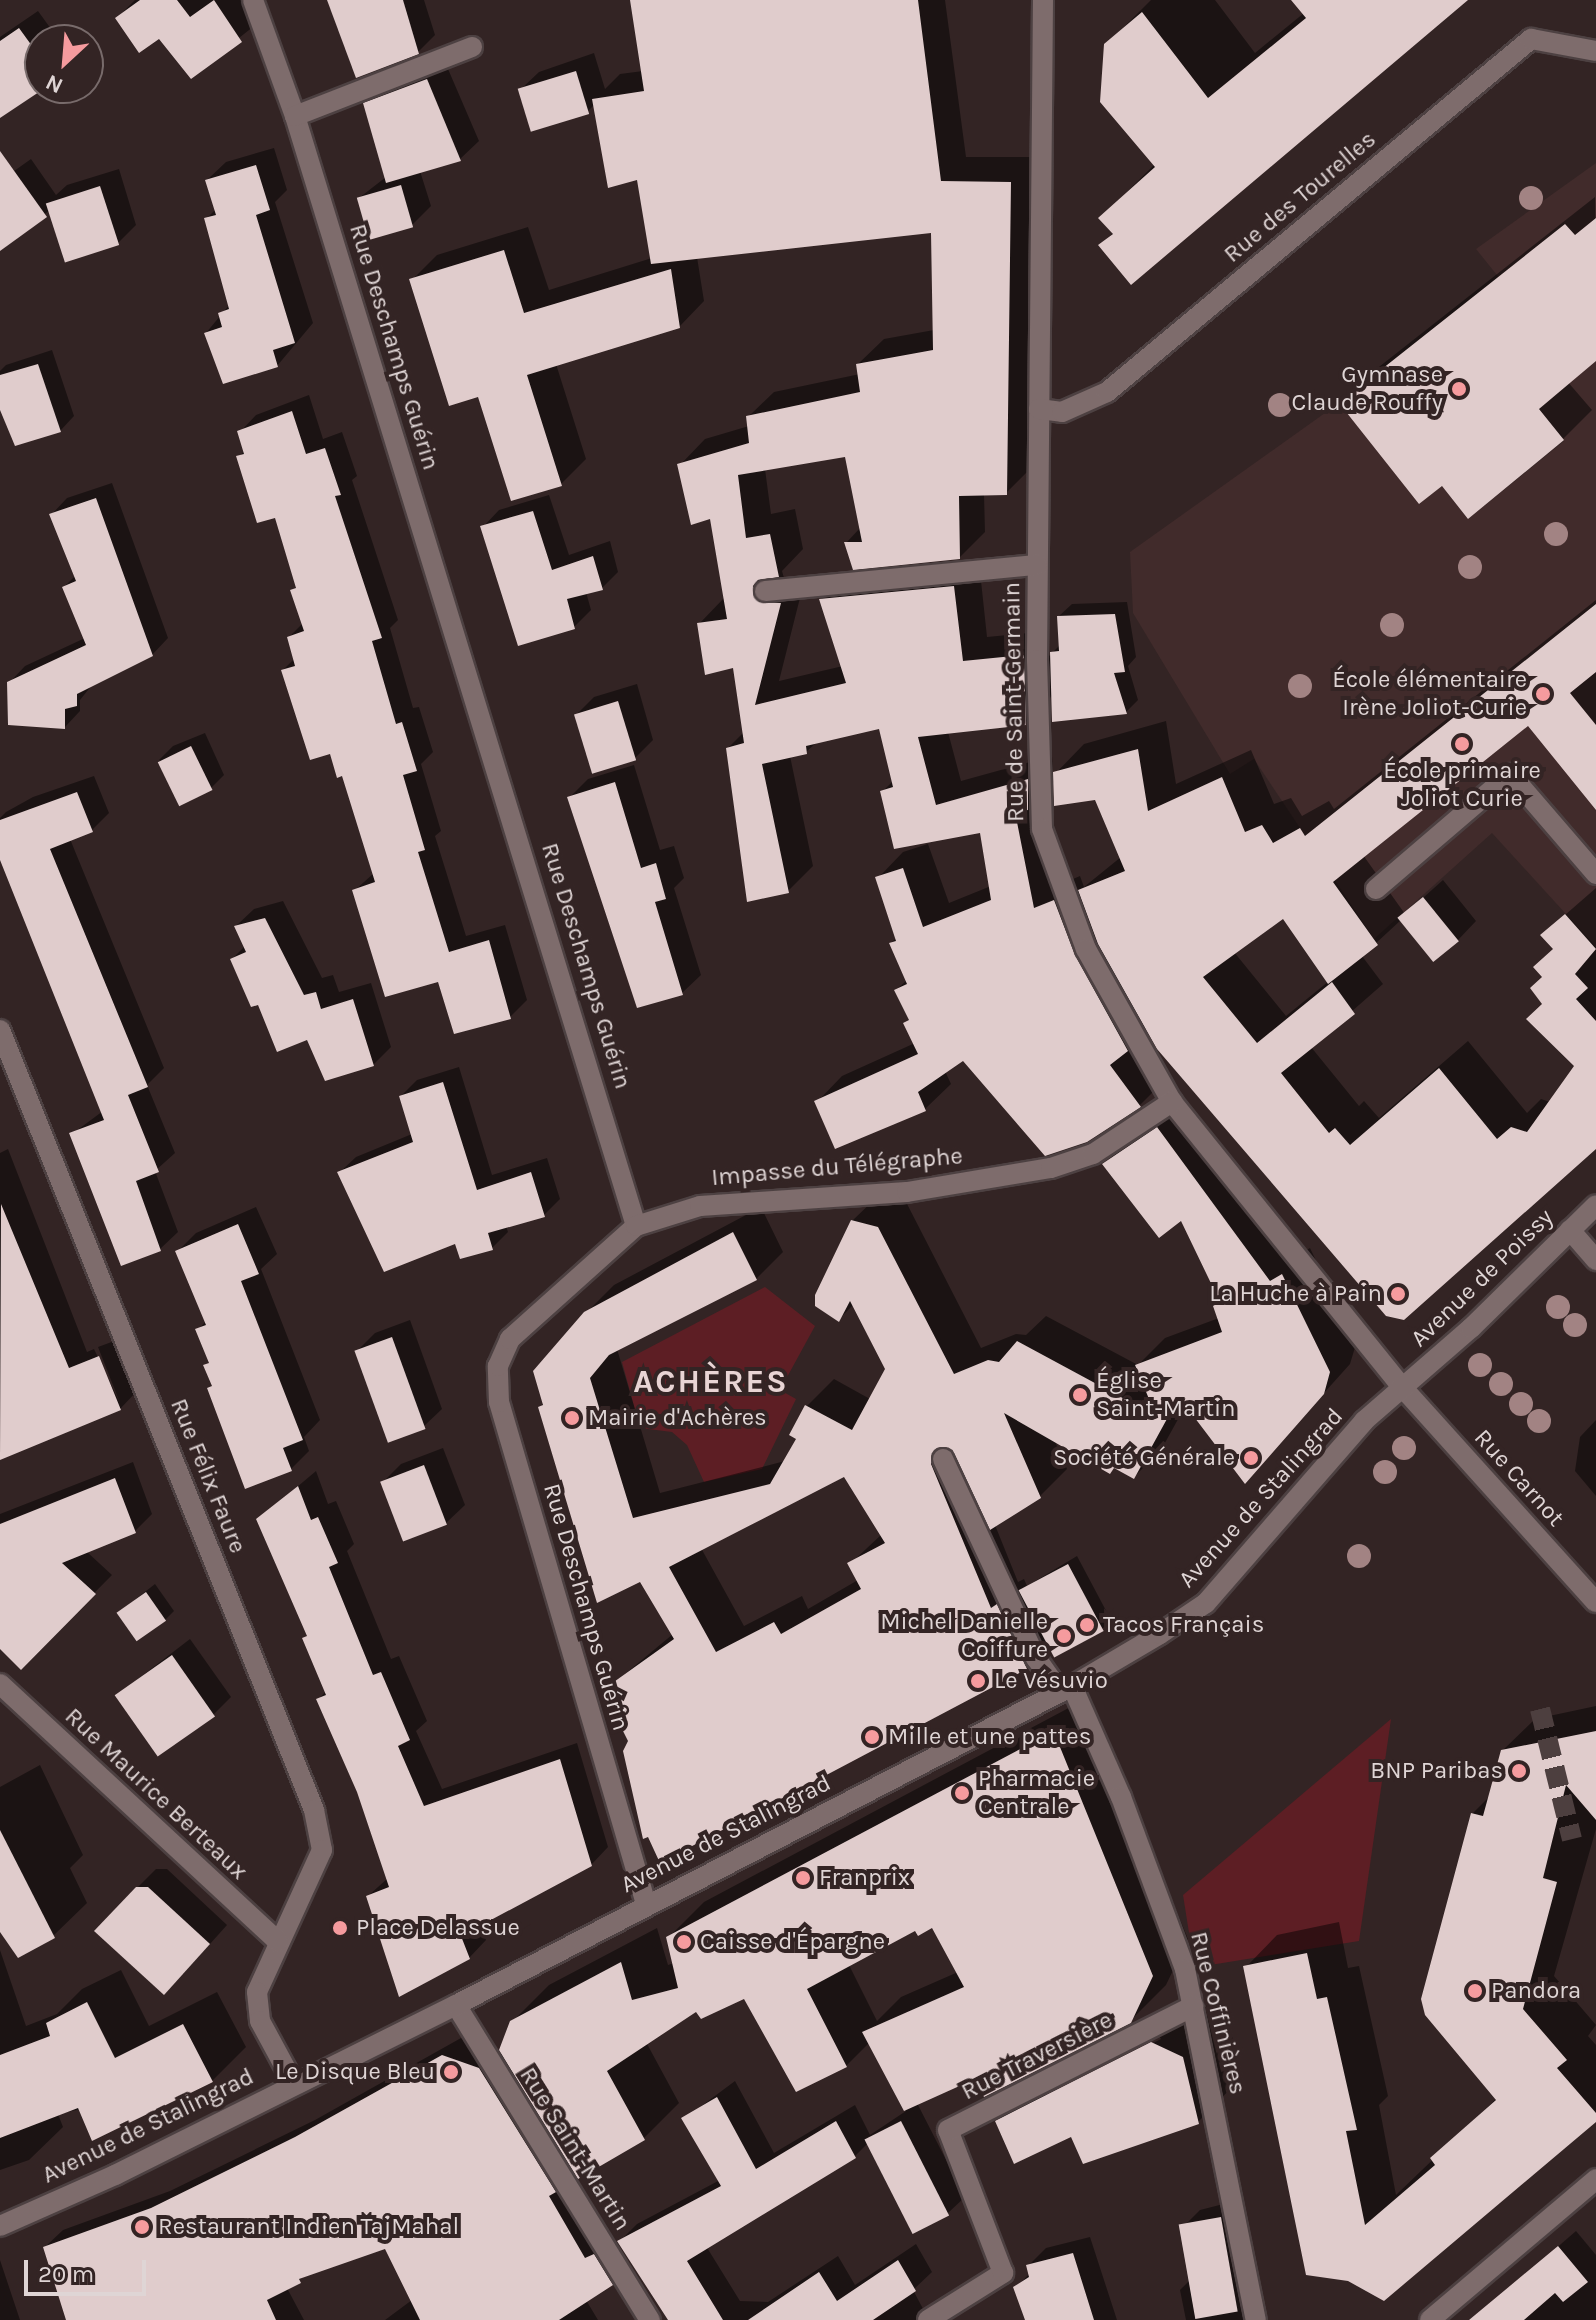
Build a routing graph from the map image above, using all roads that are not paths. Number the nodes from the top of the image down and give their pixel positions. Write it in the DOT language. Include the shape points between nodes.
graph roads {
  1 [pos="253,0"];
  2 [pos="1043,0"];
  3 [pos="472,47"];
  4 [pos="1596,51"];
  5 [pos="295,116"];
  6 [pos="1039,409"];
  7 [pos="1037,565"];
  8 [pos="765,591"];
  9 [pos="1596,874"];
  10 [pos="1376,889"];
  11 [pos="0,1030"];
  12 [pos="1172,1102"];
  13 [pos="1596,1205"];
  14 [pos="636,1226"];
  15 [pos="1570,1230"];
  16 [pos="1596,1260"];
  17 [pos="1403,1388"];
  18 [pos="943,1459"];
  19 [pos="1596,1602"];
  20 [pos="0,1684"];
  21 [pos="1066,1689"];
  22 [pos="646,1904"];
  23 [pos="278,1941"];
  24 [pos="456,2005"];
  25 [pos="1194,2006"];
  26 [pos="293,2082"];
  27 [pos="1596,2179"];
  28 [pos="0,2226"];
  29 [pos="650,2320"];
  30 [pos="928,2320"];
  31 [pos="1256,2320"];
  32 [pos="1430,2320"];
  1 -- 5 [label="street, Rue Deschamps Guérin"];
  2 -- 6 [label="street, Rue de Saint-Germain"];
  3 -- 5 [label="street"];
  4 -- 6 [label="street, Rue des Tourelles" via="1531,39 1107,392 1062,412"];
  5 -- 14 [label="street, Rue Deschamps Guérin"];
  6 -- 7 [label="street, Rue de Saint-Germain"];
  7 -- 8 [label="street"];
  7 -- 12 [label="street, Rue de Saint-Germain" via="1042,829 1086,949"];
  9 -- 10 [label="street" via="1510,774"];
  11 -- 23 [label="street, Rue Félix Faure" via="314,1810 322,1850"];
  12 -- 14 [label="street, Impasse du Télégraphe" via="1093,1154 1051,1168 907,1192 700,1206"];
  12 -- 17 [label="street, Rue de Saint-Germain"];
  13 -- 15 [label="street, Avenue de Poissy"];
  14 -- 22 [label="street, Rue Deschamps Guérin" via="510,1339 498,1366 499,1402"];
  15 -- 16 [label="street"];
  15 -- 17 [label="street, Avenue de Poissy"];
  17 -- 19 [label="street, Rue Carnot"];
  17 -- 21 [label="street, Avenue de Stalingrad" via="1364,1421 1206,1603"];
  18 -- 21 [label="street, Rue Coffinières" via="1036,1658"];
  20 -- 23 [label="street, Rue Maurice Berteaux"];
  21 -- 22 [label="street, Avenue de Stalingrad"];
  21 -- 25 [label="street, Rue Coffinières" via="1121,1797"];
  22 -- 24 [label="street, Avenue de Stalingrad"];
  23 -- 26 [label="street" via="257,1992 258,2007 260,2021"];
  24 -- 26 [label="street, Avenue de Stalingrad"];
  24 -- 29 [label="street, Rue Saint-Martin"];
  25 -- 30 [label="street, Rue Traversière" via="948,2130 1003,2273"];
  25 -- 31 [label="street, Rue Coffinières"];
  26 -- 28 [label="street, Avenue de Stalingrad" via="115,2175"];
  27 -- 32 [label="street"];
}
